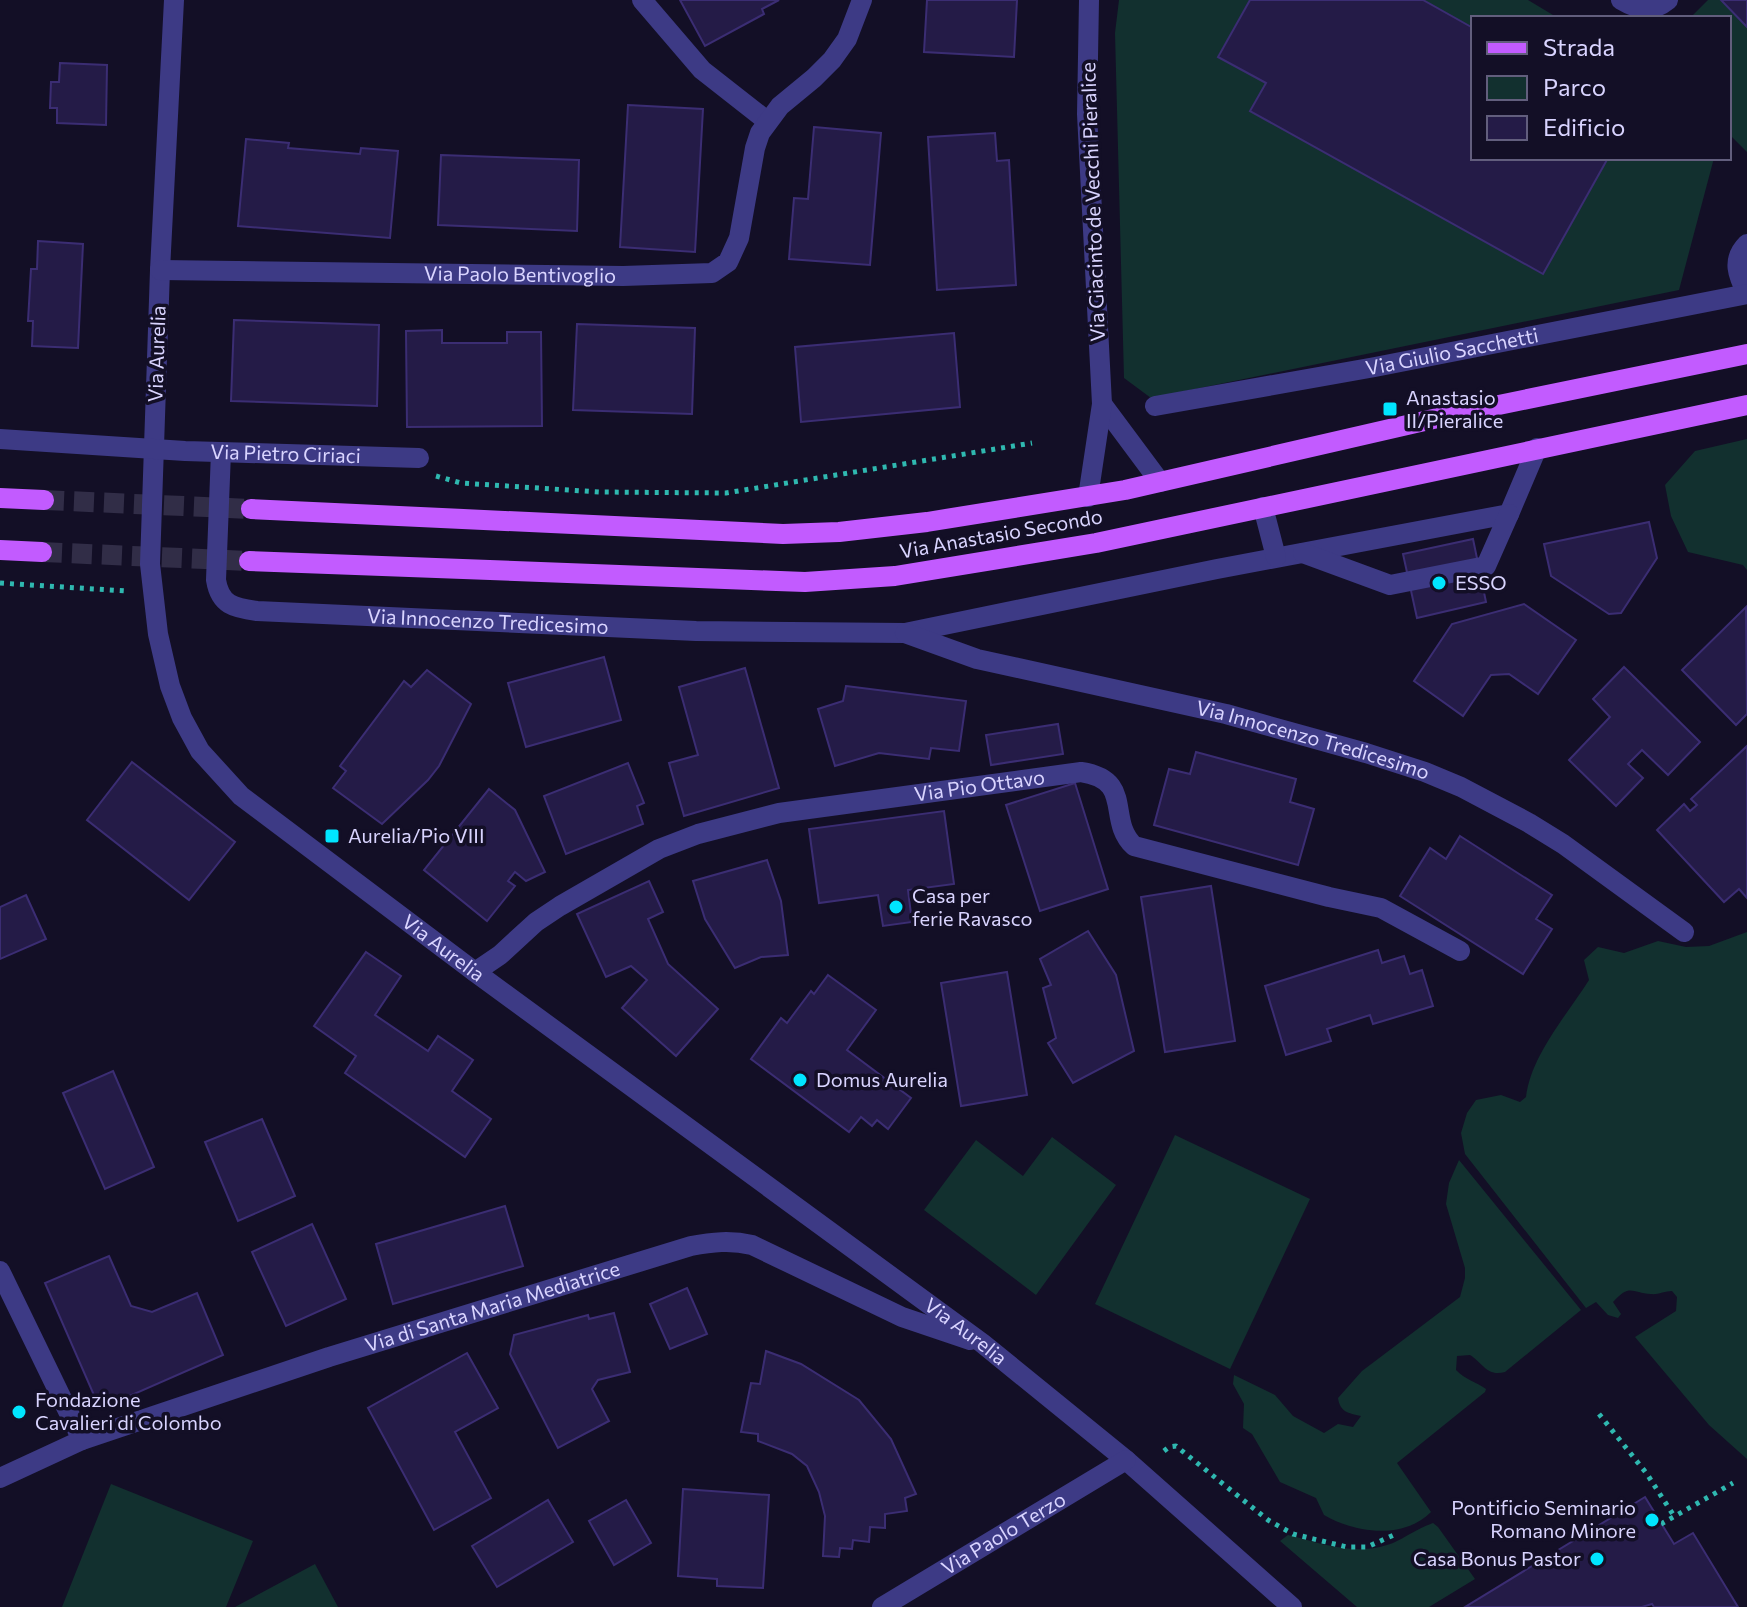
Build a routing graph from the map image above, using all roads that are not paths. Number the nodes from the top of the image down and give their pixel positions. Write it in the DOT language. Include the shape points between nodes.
graph roads {
  1 [pos="174,0"];
  2 [pos="642,0"];
  3 [pos="862,0"];
  4 [pos="1089,0"];
  5 [pos="1621,0"];
  6 [pos="1668,0"];
  7 [pos="767,121"];
  8 [pos="1747,244"];
  9 [pos="160,270"];
  10 [pos="1747,294"];
  11 [pos="1747,354"];
  12 [pos="1102,404"];
  13 [pos="1747,405"];
  14 [pos="1155,406"];
  15 [pos="0,439"];
  16 [pos="1537,448"];
  17 [pos="153,449"];
  18 [pos="221,452"];
  19 [pos="419,458"];
  20 [pos="1160,482"];
  21 [pos="1088,497"];
  22 [pos="0,498"];
  23 [pos="44,500"];
  24 [pos="1263,507"];
  25 [pos="251,509"];
  26 [pos="1509,514"];
  27 [pos="0,550"];
  28 [pos="42,552"];
  29 [pos="1303,553"];
  30 [pos="1276,557"];
  31 [pos="249,561"];
  32 [pos="905,633"];
  33 [pos="1684,932"];
  34 [pos="1460,951"];
  35 [pos="475,972"];
  36 [pos="0,1271"];
  37 [pos="982,1343"];
  38 [pos="82,1440"];
  39 [pos="1126,1460"];
  40 [pos="0,1478"];
  41 [pos="882,1607"];
  42 [pos="1292,1607"];
  1 -- 9 [label="street, Via Aurelia"];
  2 -- 7 [label="street" via="702,70"];
  3 -- 7 [label="street, Via Paolo Bentivoglio" via="847,39 832,60"];
  4 -- 12 [label="street, Via Giacinto de Vecchi Pieralice" via="1087,114"];
  5 -- 6 [label="street" via="1643,9"];
  7 -- 9 [label="street, Via Paolo Bentivoglio" via="755,148 739,238 728,262 712,273"];
  8 -- 10 [label="street" via="1737,266"];
  9 -- 17 [label="street, Via Aurelia"];
  10 -- 14 [label="street, Via Giulio Sacchetti"];
  11 -- 20 [label="main road, Via Anastasio Secondo"];
  12 -- 20 [label="street"];
  12 -- 21 [label="street, Via Giacinto de Vecchi Pieralice"];
  13 -- 16 [label="main road, Via Anastasio Secondo"];
  15 -- 17 [label="street, Via Pietro Ciriaci"];
  16 -- 24 [label="main road, Via Anastasio Secondo"];
  16 -- 26 [label="street"];
  17 -- 18 [label="street, Via Pietro Ciriaci"];
  17 -- 35 [label="street, Via Aurelia" via="151,592 170,686 191,736 241,796"];
  18 -- 19 [label="street, Via Pietro Ciriaci"];
  18 -- 32 [label="street, Via Innocenzo Tredicesimo" via="216,580 221,596 233,607 696,631"];
  20 -- 21 [label="main road, Via Anastasio Secondo"];
  21 -- 25 [label="main road, Via Anastasio Secondo" via="809,534"];
  22 -- 23 [label="main road"];
  24 -- 30 [label="street"];
  24 -- 31 [label="main road, Via Anastasio Secondo" via="1096,543 854,580"];
  26 -- 29 [label="street, Via Innocenzo Tredicesimo"];
  26 -- 29 [label="street" via="1486,566 1390,585"];
  27 -- 28 [label="main road"];
  29 -- 30 [label="street, Via Innocenzo Tredicesimo"];
  30 -- 32 [label="street, Via Innocenzo Tredicesimo"];
  32 -- 33 [label="street, Via Innocenzo Tredicesimo" via="977,659 1226,714 1425,772 1563,844"];
  34 -- 35 [label="street, Via Pio Ottavo" via="1381,908 1134,846 1122,828 1112,786 1081,772 779,813 698,834 659,849 560,906"];
  35 -- 37 [label="street, Via Aurelia"];
  36 -- 38 [label="street"];
  37 -- 38 [label="street, Via di Santa Maria Mediatrice" via="902,1317 766,1250 740,1242 713,1242 329,1357"];
  37 -- 39 [label="street, Via Aurelia"];
  38 -- 40 [label="street, Via di Santa Maria Mediatrice"];
  39 -- 41 [label="street, Via Paolo Terzo"];
  39 -- 42 [label="street, Via Aurelia"];
}
